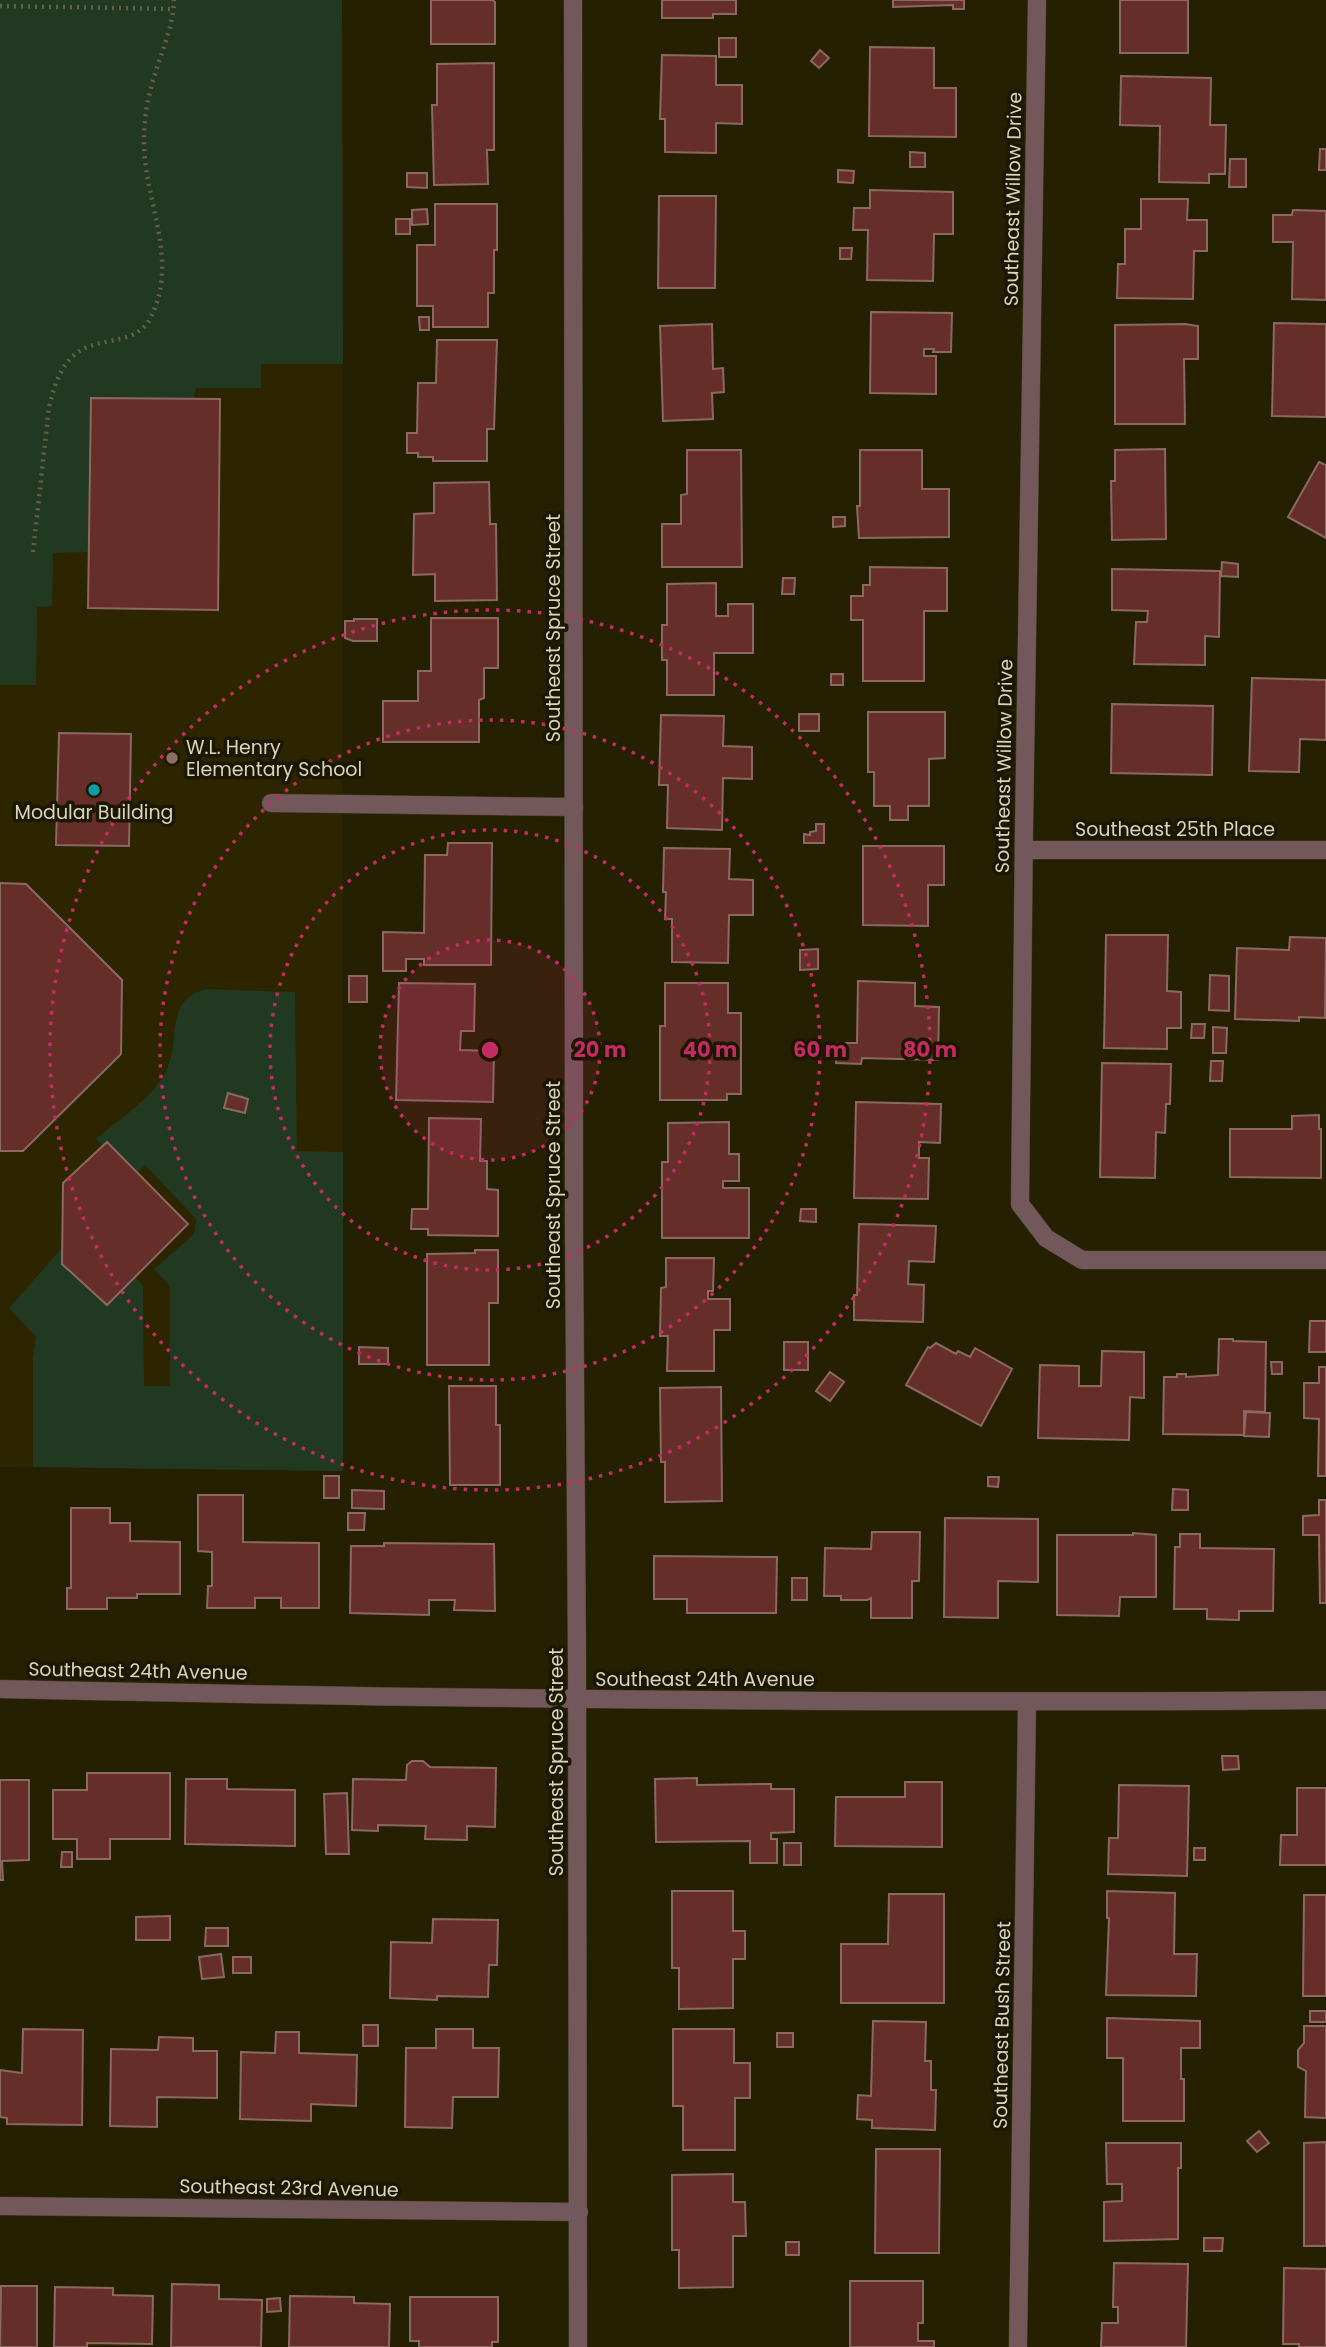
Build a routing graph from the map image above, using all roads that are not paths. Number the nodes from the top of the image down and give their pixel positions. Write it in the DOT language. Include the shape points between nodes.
graph roads {
  1 [pos="573,0"];
  2 [pos="1038,0"];
  3 [pos="271,803"];
  4 [pos="574,807"];
  5 [pos="1024,850"];
  6 [pos="1326,850"];
  7 [pos="1326,1260"];
  8 [pos="0,1689"];
  9 [pos="577,1699"];
  10 [pos="1326,1700"];
  11 [pos="1027,1703"];
  12 [pos="0,2206"];
  13 [pos="579,2212"];
  14 [pos="578,2347"];
  15 [pos="1018,2347"];
  1 -- 4 [label="street, Southeast Spruce Street"];
  2 -- 5 [label="street, Southeast Willow Drive"];
  3 -- 4 [label="street"];
  4 -- 9 [label="street, Southeast Spruce Street"];
  5 -- 6 [label="street, Southeast 25th Place"];
  5 -- 7 [label="street, Southeast Willow Drive" via="1020,1205 1046,1238 1082,1260"];
  8 -- 9 [label="street, Southeast 24th Avenue"];
  9 -- 11 [label="street, Southeast 24th Avenue"];
  9 -- 13 [label="street, Southeast Spruce Street"];
  10 -- 11 [label="street, Southeast 24th Avenue"];
  11 -- 15 [label="street, Southeast Bush Street"];
  12 -- 13 [label="street, Southeast 23rd Avenue"];
  13 -- 14 [label="street, Southeast Spruce Street"];
}
